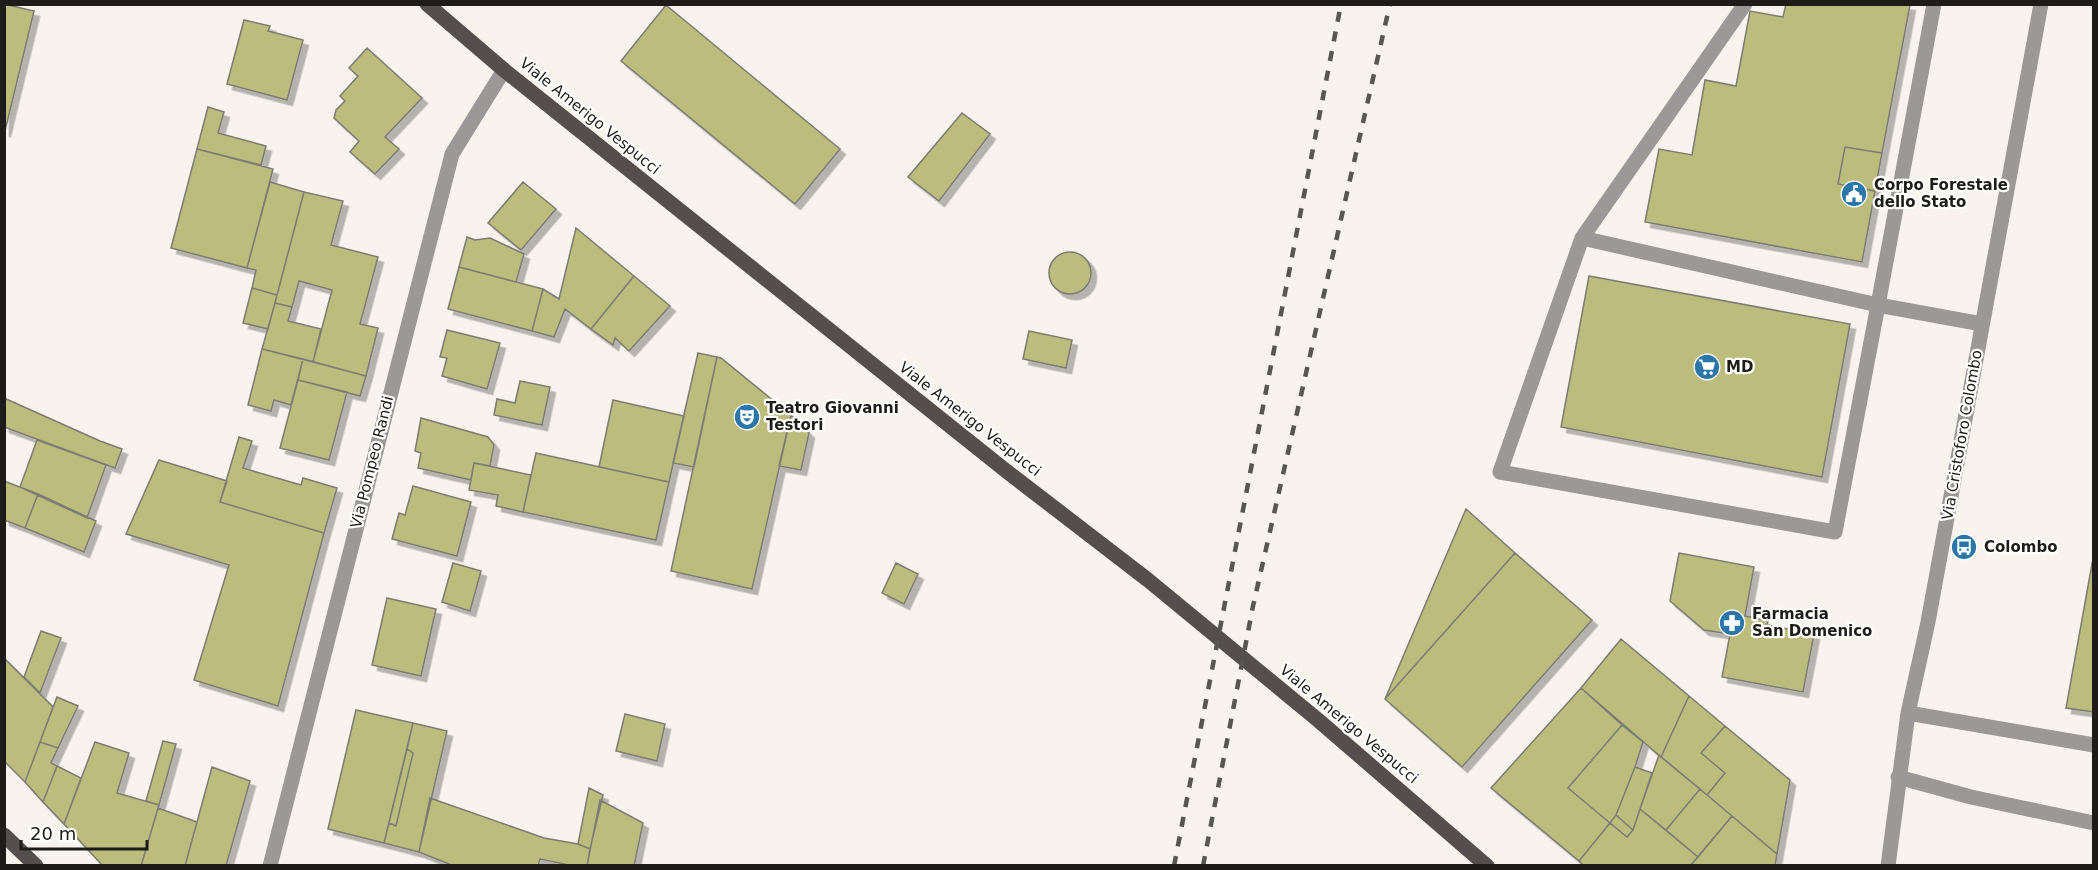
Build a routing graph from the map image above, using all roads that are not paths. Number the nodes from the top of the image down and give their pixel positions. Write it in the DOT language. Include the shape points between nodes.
graph roads {
  1 [pos="427,4"];
  2 [pos="1745,4"];
  3 [pos="1934,4"];
  4 [pos="2041,4"];
  5 [pos="504,70"];
  6 [pos="1582,238"];
  7 [pos="1878,305"];
  8 [pos="1982,324"];
  9 [pos="1908,713"];
  10 [pos="2094,745"];
  11 [pos="1898,777"];
  12 [pos="2094,824"];
  13 [pos="4,835"];
  14 [pos="36,866"];
  15 [pos="270,866"];
  16 [pos="1487,866"];
  17 [pos="1888,866"];
  1 -- 5 [label="main road, Viale Amerigo Vespucci"];
  2 -- 6 [label="street"];
  3 -- 7 [label="street"];
  4 -- 8 [label="street, Via Cristoforo Colombo"];
  5 -- 15 [label="street, Via Pompeo Randi" via="452,154"];
  5 -- 16 [label="main road, Viale Amerigo Vespucci" via="1148,580"];
  6 -- 7 [label="street"];
  6 -- 7 [label="street" via="1500,472 1835,532"];
  7 -- 8 [label="street"];
  8 -- 9 [label="street, Via Cristoforo Colombo"];
  9 -- 10 [label="street"];
  9 -- 11 [label="street, Via Cristoforo Colombo"];
  11 -- 12 [label="street"];
  11 -- 17 [label="street, Via Cristoforo Colombo"];
  13 -- 14 [label="main road"];
}
